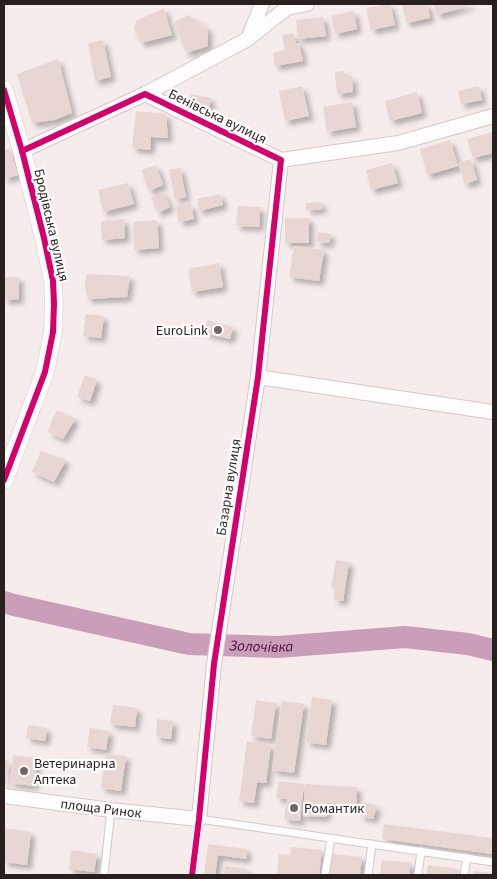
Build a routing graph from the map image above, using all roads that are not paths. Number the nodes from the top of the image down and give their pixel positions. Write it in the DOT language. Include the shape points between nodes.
graph roads {
  1 [pos="262,4"];
  2 [pos="307,4"];
  3 [pos="248,39"];
  4 [pos="4,90"];
  5 [pos="145,94"];
  6 [pos="493,116"];
  7 [pos="22,151"];
  8 [pos="281,160"];
  9 [pos="258,377"];
  10 [pos="493,412"];
  11 [pos="4,480"];
  12 [pos="4,796"];
  13 [pos="111,810"];
  14 [pos="199,819"];
  15 [pos="331,838"];
  16 [pos="372,844"];
  17 [pos="421,851"];
  18 [pos="466,858"];
  19 [pos="493,862"];
  20 [pos="104,875"];
  21 [pos="192,875"];
  22 [pos="325,875"];
  23 [pos="368,875"];
  24 [pos="418,875"];
  25 [pos="464,875"];
  1 -- 3 [label="street"];
  2 -- 3 [label="street" via="287,8"];
  3 -- 5 [label="street"];
  4 -- 7 [label="street, Бродівська вулиця"];
  5 -- 7 [label="street"];
  5 -- 8 [label="street, Бенівська вулиця"];
  6 -- 8 [label="street" via="398,144"];
  7 -- 11 [label="street, Бродівська вулиця" via="53,281 53,332 45,372"];
  8 -- 9 [label="street, Базарна вулиця"];
  9 -- 10 [label="street"];
  9 -- 14 [label="street, Базарна вулиця" via="220,615"];
  12 -- 13 [label="street, площа Ринок"];
  13 -- 14 [label="street, площа Ринок"];
  13 -- 20 [label="lane"];
  14 -- 15 [label="lane"];
  14 -- 21 [label="lane"];
  15 -- 16 [label="lane"];
  15 -- 22 [label="lane"];
  16 -- 17 [label="lane"];
  16 -- 23 [label="lane"];
  17 -- 18 [label="lane"];
  17 -- 24 [label="lane"];
  18 -- 19 [label="lane"];
  18 -- 25 [label="lane"];
}
